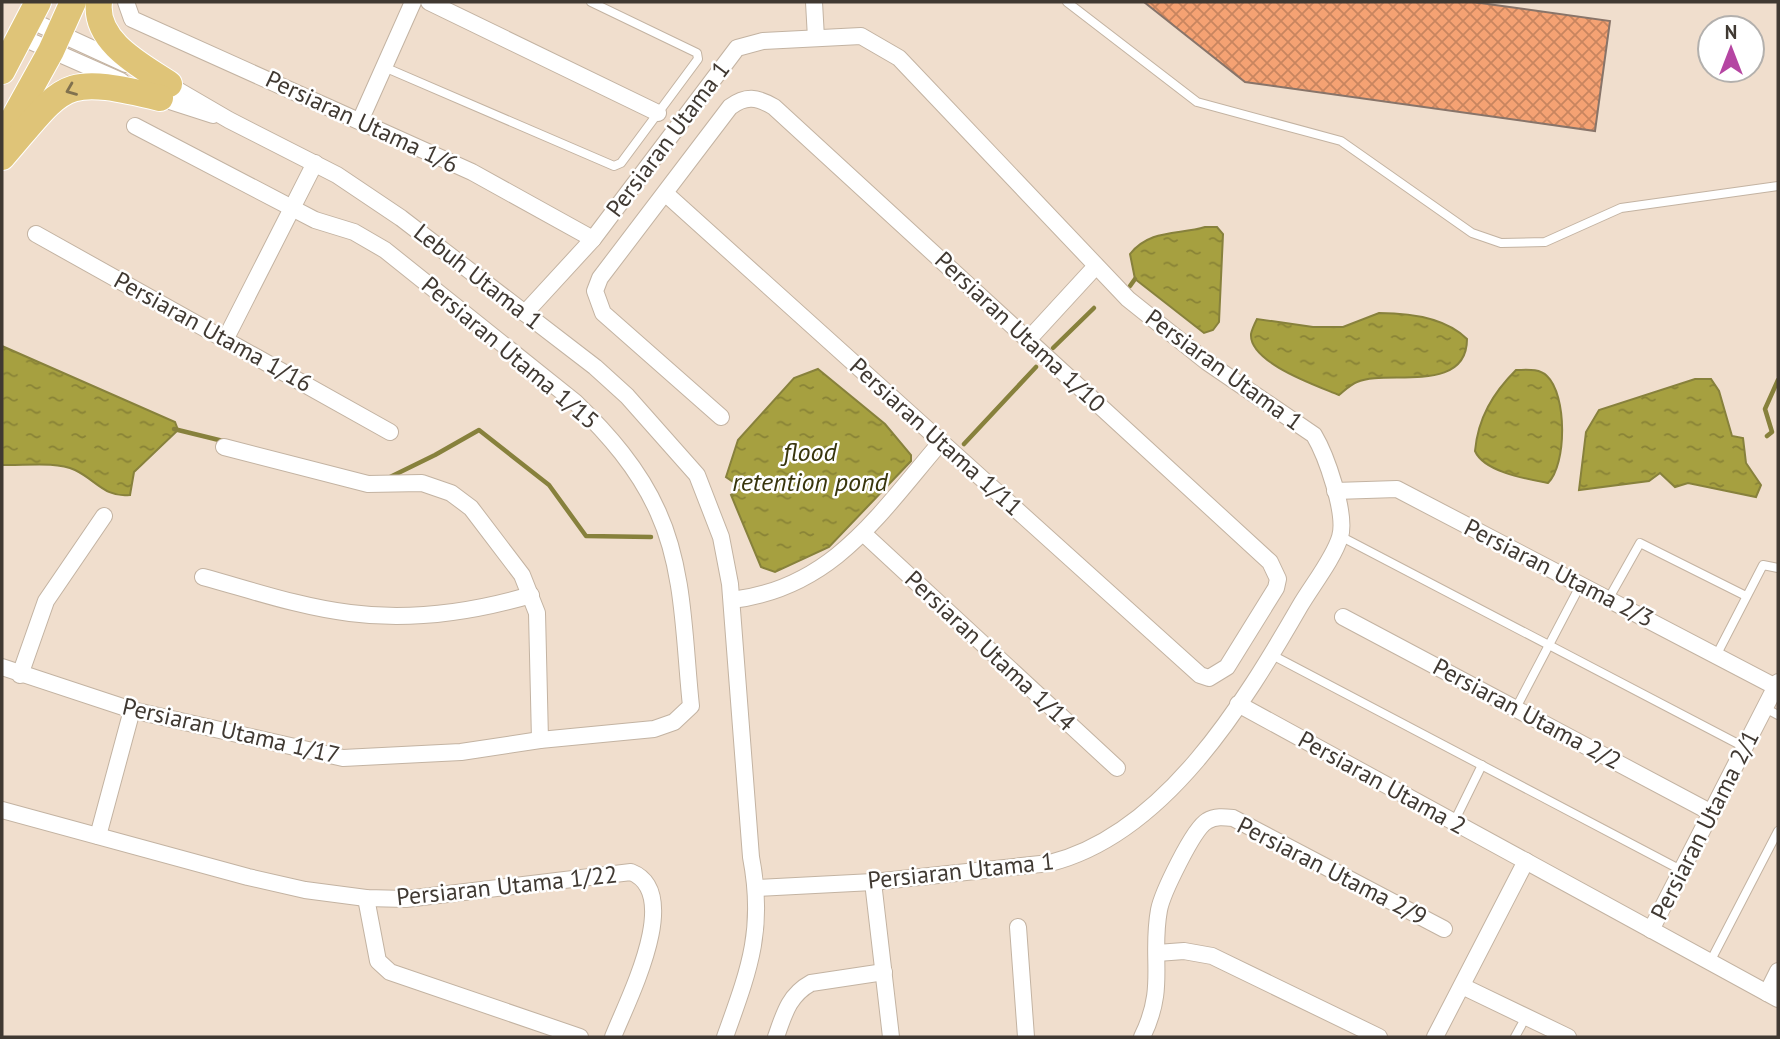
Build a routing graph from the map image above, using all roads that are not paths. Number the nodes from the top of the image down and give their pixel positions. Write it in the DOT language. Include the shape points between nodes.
graph roads {
  1 [pos="73,2"];
  2 [pos="99,2"];
  3 [pos="413,2"];
  4 [pos="429,2"];
  5 [pos="591,2"];
  6 [pos="814,2"];
  7 [pos="1067,2"];
  8 [pos="127,7"];
  9 [pos="30,20"];
  10 [pos="816,38"];
  11 [pos="55,42"];
  12 [pos="384,67"];
  13 [pos="2,71"];
  14 [pos="165,91"];
  15 [pos="658,113"];
  16 [pos="360,121"];
  17 [pos="135,126"];
  18 [pos="2,139"];
  19 [pos="2,157"];
  20 [pos="315,163"];
  21 [pos="1778,186"];
  22 [pos="665,193"];
  23 [pos="292,208"];
  24 [pos="36,234"];
  25 [pos="593,239"];
  26 [pos="1096,266"];
  27 [pos="525,313"];
  28 [pos="226,338"];
  29 [pos="1028,340"];
  30 [pos="721,417"];
  31 [pos="390,432"];
  32 [pos="941,442"];
  33 [pos="223,447"];
  34 [pos="1335,491"];
  35 [pos="104,516"];
  36 [pos="863,533"];
  37 [pos="1340,536"];
  38 [pos="1778,568"];
  39 [pos="203,578"];
  40 [pos="1581,584"];
  41 [pos="531,595"];
  42 [pos="1746,596"];
  43 [pos="1609,598"];
  44 [pos="732,600"];
  45 [pos="1343,617"];
  46 [pos="1549,644"];
  47 [pos="1717,654"];
  48 [pos="1272,655"];
  49 [pos="2,667"];
  50 [pos="20,675"];
  51 [pos="1209,678"];
  52 [pos="1777,685"];
  53 [pos="1238,704"];
  54 [pos="1516,708"];
  55 [pos="132,709"];
  56 [pos="1771,711"];
  57 [pos="674,722"];
  58 [pos="540,740"];
  59 [pos="1744,747"];
  60 [pos="1482,765"];
  61 [pos="1117,768"];
  62 [pos="2,810"];
  63 [pos="1710,812"];
  64 [pos="1454,822"];
  65 [pos="1778,831"];
  66 [pos="98,836"];
  67 [pos="1526,861"];
  68 [pos="1681,870"];
  69 [pos="873,883"];
  70 [pos="757,888"];
  71 [pos="366,898"];
  72 [pos="1018,927"];
  73 [pos="1444,929"];
  74 [pos="1651,930"];
  75 [pos="1157,953"];
  76 [pos="1710,962"];
  77 [pos="1778,971"];
  78 [pos="884,972"];
  79 [pos="1462,986"];
  80 [pos="1773,996"];
  81 [pos="1527,1015"];
  82 [pos="580,1037"];
  83 [pos="613,1037"];
  84 [pos="725,1037"];
  85 [pos="776,1037"];
  86 [pos="891,1037"];
  87 [pos="1026,1037"];
  88 [pos="1142,1037"];
  89 [pos="1379,1037"];
  90 [pos="1435,1037"];
  91 [pos="1515,1037"];
  92 [pos="1568,1037"];
  1 -- 11 [label="main road"];
  2 -- 14 [label="main road" via="100,15 115,46"];
  3 -- 12 [label="street"];
  4 -- 15 [label="street"];
  5 -- 15 [label="lane" via="697,53 695,65"];
  6 -- 10 [label="street"];
  7 -- 21 [label="lane" via="1197,102 1341,141 1472,233 1501,243 1545,242 1621,208"];
  8 -- 16 [label="street, Persiaran Utama 1/6" via="132,19"];
  9 -- 11 [label="street, Lebuh Utama 1"];
  9 -- 13 [label="main road"];
  10 -- 25 [label="street, Persiaran Utama 1" via="763,41 737,48"];
  10 -- 26 [label="street, Persiaran Utama 1" via="861,37 899,58"];
  11 -- 14 [label="street, Lebuh Utama 1"];
  11 -- 18 [label="main road"];
  12 -- 15 [label="lane" via="610,166 621,163"];
  12 -- 16 [label="street"];
  14 -- 19 [label="main road, one-way" via="105,85 67,89 41,108"];
  14 -- 20 [label="street, Lebuh Utama 1"];
  16 -- 25 [label="street, Persiaran Utama 1/6" via="472,172"];
  17 -- 23 [label="street, Persiaran Utama 1/15"];
  20 -- 23 [label="street"];
  20 -- 27 [label="street, Lebuh Utama 1" via="401,218"];
  22 -- 29 [label="street, Persiaran Utama 1/10" via="730,107 751,97 761,99"];
  22 -- 30 [label="street" via="595,290 603,313"];
  22 -- 32 [label="street, Persiaran Utama 1/11"];
  23 -- 28 [label="street"];
  23 -- 57 [label="street, Persiaran Utama 1/15" via="354,232 385,250 575,402 619,448 658,512 678,580 691,706"];
  24 -- 28 [label="street, Persiaran Utama 1/16"];
  25 -- 27 [label="street, Persiaran Utama 1"];
  26 -- 29 [label="street"];
  26 -- 34 [label="street, Persiaran Utama 1" via="1128,299 1207,362 1314,435"];
  27 -- 44 [label="street, Lebuh Utama 1" via="627,396 697,475 721,537"];
  28 -- 31 [label="street, Persiaran Utama 1/16"];
  29 -- 51 [label="street, Persiaran Utama 1/10" via="1270,562 1278,579 1227,667"];
  32 -- 36 [label="street"];
  32 -- 51 [label="street, Persiaran Utama 1/11" via="1191,669"];
  33 -- 41 [label="street" via="368,484 422,483 451,492 508,553"];
  34 -- 37 [label="street, Persiaran Utama 1"];
  34 -- 40 [label="street, Persiaran Utama 2/3" via="1396,489"];
  35 -- 50 [label="street" via="46,601"];
  36 -- 44 [label="street" via="799,583 761,597"];
  36 -- 61 [label="street, Persiaran Utama 1/14"];
  37 -- 46 [label="lane"];
  37 -- 48 [label="street, Persiaran Utama 1"];
  38 -- 42 [label="lane" via="1763,565"];
  39 -- 41 [label="street" via="331,610 383,616 472,610"];
  40 -- 43 [label="street, Persiaran Utama 2/3"];
  40 -- 46 [label="lane"];
  41 -- 58 [label="street" via="539,630"];
  42 -- 43 [label="lane" via="1640,543"];
  42 -- 47 [label="lane"];
  43 -- 47 [label="street, Persiaran Utama 2/3"];
  44 -- 70 [label="street"];
  45 -- 54 [label="street, Persiaran Utama 2/2"];
  46 -- 54 [label="lane"];
  46 -- 59 [label="lane"];
  47 -- 52 [label="street, Persiaran Utama 2/3"];
  48 -- 53 [label="street, Persiaran Utama 1"];
  48 -- 60 [label="lane"];
  49 -- 50 [label="street, Persiaran Utama 1/17"];
  50 -- 55 [label="street, Persiaran Utama 1/17"];
  52 -- 56 [label="street, Persiaran Utama 2/1"];
  53 -- 64 [label="street, Persiaran Utama 2"];
  53 -- 69 [label="street, Persiaran Utama 1" via="1174,787 1119,834 1076,857"];
  54 -- 63 [label="street, Persiaran Utama 2/2"];
  55 -- 58 [label="street, Persiaran Utama 1/17" via="343,758 461,752"];
  55 -- 66 [label="street"];
  56 -- 59 [label="street, Persiaran Utama 2/1"];
  57 -- 58 [label="street, Persiaran Utama 1/17" via="654,729"];
  59 -- 63 [label="street, Persiaran Utama 2/1"];
  60 -- 64 [label="lane"];
  60 -- 68 [label="lane"];
  62 -- 66 [label="street, Persiaran Utama 1/22"];
  63 -- 68 [label="street, Persiaran Utama 2/1"];
  64 -- 67 [label="street, Persiaran Utama 2"];
  65 -- 76 [label="lane"];
  66 -- 71 [label="street, Persiaran Utama 1/22" via="248,877"];
  67 -- 74 [label="street, Persiaran Utama 2"];
  67 -- 79 [label="street"];
  68 -- 74 [label="street, Persiaran Utama 2/1"];
  69 -- 70 [label="street, Persiaran Utama 1"];
  69 -- 78 [label="street"];
  70 -- 84 [label="street" via="755,943"];
  71 -- 82 [label="street" via="378,961 390,972"];
  71 -- 83 [label="street, Persiaran Utama 1/22" via="406,900 631,872 642,876 654,898 650,940"];
  72 -- 87 [label="street"];
  73 -- 75 [label="street, Persiaran Utama 2/9" via="1233,818 1220,817 1196,831 1159,907"];
  74 -- 76 [label="street, Persiaran Utama 2"];
  75 -- 88 [label="street" via="1156,1006"];
  75 -- 89 [label="street" via="1212,956"];
  76 -- 80 [label="street, Persiaran Utama 2"];
  77 -- 80 [label="street"];
  78 -- 85 [label="street" via="801,988 786,1006"];
  78 -- 86 [label="street"];
  79 -- 81 [label="street"];
  79 -- 90 [label="street"];
  81 -- 91 [label="lane"];
  81 -- 92 [label="street"];
}
